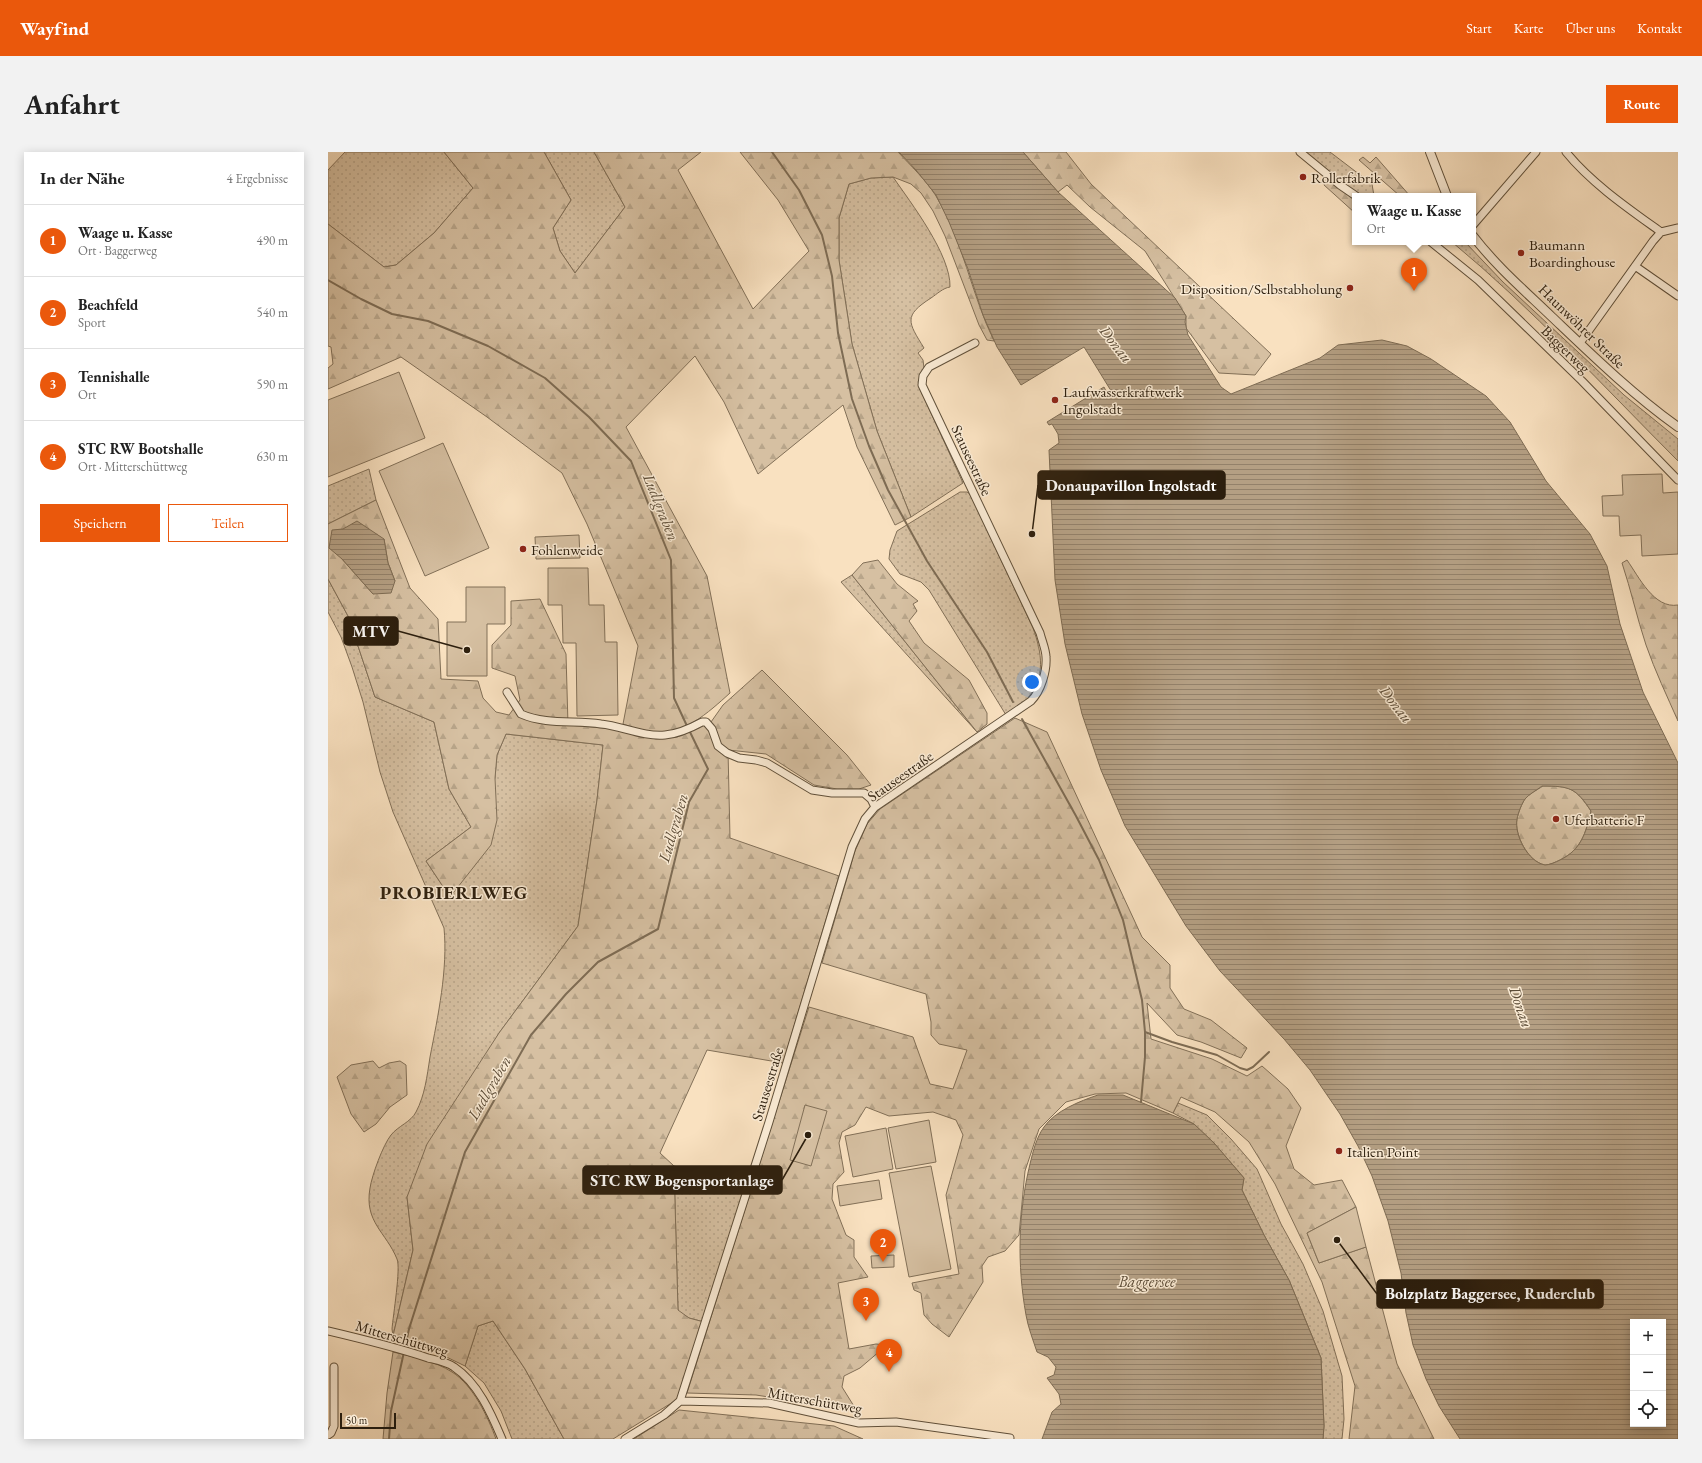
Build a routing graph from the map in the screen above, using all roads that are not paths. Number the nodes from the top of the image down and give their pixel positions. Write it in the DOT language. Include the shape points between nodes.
graph roads {
  1 [pos="1300,152"];
  2 [pos="1430,152"];
  3 [pos="1536,152"];
  4 [pos="1566,152"];
  5 [pos="1352,193"];
  6 [pos="1446,193"];
  7 [pos="1476,222"];
  8 [pos="1678,228"];
  9 [pos="1661,232"];
  10 [pos="1476,240"];
  11 [pos="1435,245"];
  12 [pos="1634,266"];
  13 [pos="1678,296"];
  14 [pos="975,343"];
  15 [pos="1580,343"];
  16 [pos="1678,427"];
  17 [pos="1678,480"];
  18 [pos="507,692"];
  19 [pos="875,807"];
  20 [pos="328,1331"];
  21 [pos="334,1367"];
  22 [pos="680,1402"];
  23 [pos="328,1435"];
  24 [pos="1010,1438"];
  25 [pos="502,1439"];
  26 [pos="625,1439"];
  1 -- 5 [label="street"];
  2 -- 6 [label="street"];
  3 -- 7 [label="street"];
  4 -- 9 [label="street" via="1607,191"];
  8 -- 9 [label="street"];
  9 -- 12 [label="street"];
  10 -- 15 [label="street, Haunwöhrer Straße" via="1493,260"];
  11 -- 17 [label="street, Baggerweg" via="1478,280 1582,381"];
  12 -- 13 [label="street"];
  12 -- 15 [label="street"];
  14 -- 19 [label="street, Stauseestraße" via="929,367 923,376 922,385 1040,633 1046,657 1043,678 1036,697 1031,701"];
  15 -- 16 [label="street, Haunwöhrer Straße" via="1628,389"];
  18 -- 19 [label="street" via="521,714 544,720 600,724 647,735 667,735 706,722 712,729 718,746 726,753 767,763 812,790 864,793"];
  19 -- 22 [label="street, Stauseestraße" via="865,819 852,848 767,1129"];
  20 -- 25 [label="street, Mitterschüttweg" via="393,1347 452,1366 478,1391"];
  21 -- 23 [label="street" via="334,1426"];
  22 -- 24 [label="street, Mitterschüttweg" via="769,1403 859,1423 896,1422"];
  22 -- 26 [label="street"];
}
